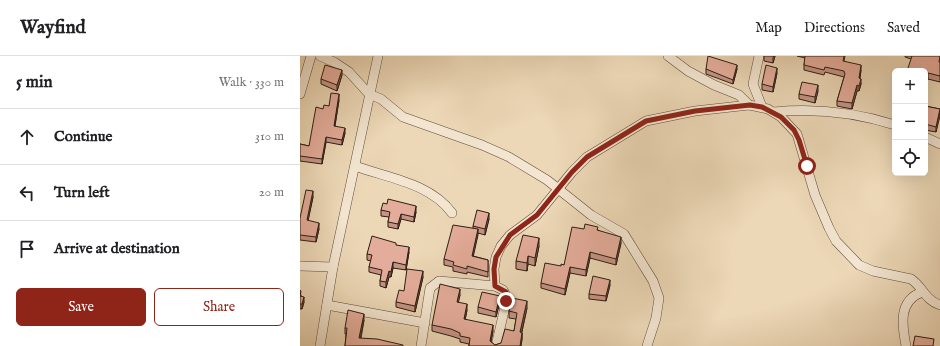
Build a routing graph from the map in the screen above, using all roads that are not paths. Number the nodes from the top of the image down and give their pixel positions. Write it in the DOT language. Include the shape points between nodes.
graph roads {
  1 [pos="311,56"];
  2 [pos="320,56"];
  3 [pos="378,56"];
  4 [pos="668,56"];
  5 [pos="759,56"];
  6 [pos="300,94"];
  7 [pos="369,94"];
  8 [pos="750,105"];
  9 [pos="762,107"];
  10 [pos="774,112"];
  11 [pos="892,124"];
  12 [pos="928,138"];
  13 [pos="940,144"];
  14 [pos="355,166"];
  15 [pos="558,189"];
  16 [pos="452,213"];
  17 [pos="300,266"];
  18 [pos="333,266"];
  19 [pos="495,286"];
  20 [pos="922,292"];
  21 [pos="327,305"];
  22 [pos="940,305"];
  23 [pos="426,323"];
  24 [pos="320,346"];
  25 [pos="422,346"];
  26 [pos="496,346"];
  27 [pos="647,346"];
  28 [pos="906,346"];
  1 -- 6 [label="street"];
  2 -- 7 [label="street" via="349,72"];
  3 -- 7 [label="street"];
  4 -- 8 [label="street" via="688,71 739,96"];
  5 -- 9 [label="street" via="753,84"];
  7 -- 14 [label="street"];
  7 -- 15 [label="street" via="381,99 408,120 482,145 508,157"];
  8 -- 9 [label="street"];
  8 -- 15 [label="street" via="695,111 646,121 587,157"];
  9 -- 10 [label="street"];
  10 -- 11 [label="street" via="798,110 845,114"];
  10 -- 20 [label="street" via="797,134 815,195 829,228 840,245 860,265 873,271 911,279"];
  12 -- 13 [label="street"];
  14 -- 16 [label="street" via="421,188 438,198"];
  14 -- 18 [label="street"];
  15 -- 19 [label="street" via="537,215 510,235 501,246 494,269"];
  15 -- 27 [label="street" via="591,215 624,234 653,281 659,302"];
  17 -- 18 [label="street"];
  18 -- 21 [label="street"];
  19 -- 23 [label="street" via="436,282 430,288"];
  19 -- 26 [label="street" via="503,290 507,298"];
  20 -- 22 [label="street" via="930,301"];
  20 -- 28 [label="street" via="908,300 902,327"];
  21 -- 23 [label="street"];
  21 -- 24 [label="street"];
  23 -- 25 [label="street"];
}
